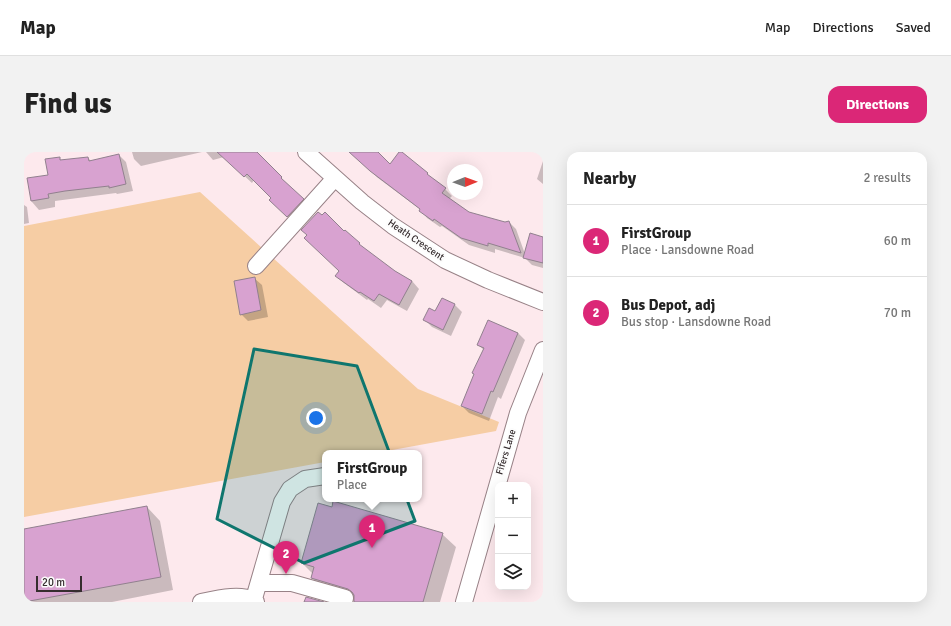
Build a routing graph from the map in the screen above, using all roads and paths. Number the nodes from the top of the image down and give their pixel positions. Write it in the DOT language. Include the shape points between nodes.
graph roads {
  1 [pos="306,152"];
  2 [pos="334,178"];
  3 [pos="256,266"];
  4 [pos="543,302"];
  5 [pos="543,350"];
  6 [pos="322,476"];
  7 [pos="259,583"];
  8 [pos="254,601"];
  9 [pos="201,602"];
  10 [pos="344,602"];
  11 [pos="464,602"];
  1 -- 2 [label="street, Heath Crescent"];
  2 -- 3 [label="street"];
  2 -- 4 [label="street, Heath Crescent" via="393,226 445,260"];
  5 -- 11 [label="street, Fifers Lane" via="518,413"];
  6 -- 7 [label="street" via="305,479 290,489 282,502"];
  7 -- 8 [label="street"];
  7 -- 10 [label="street" via="292,583 345,598"];
  8 -- 9 [label="street" via="224,597"];
}
